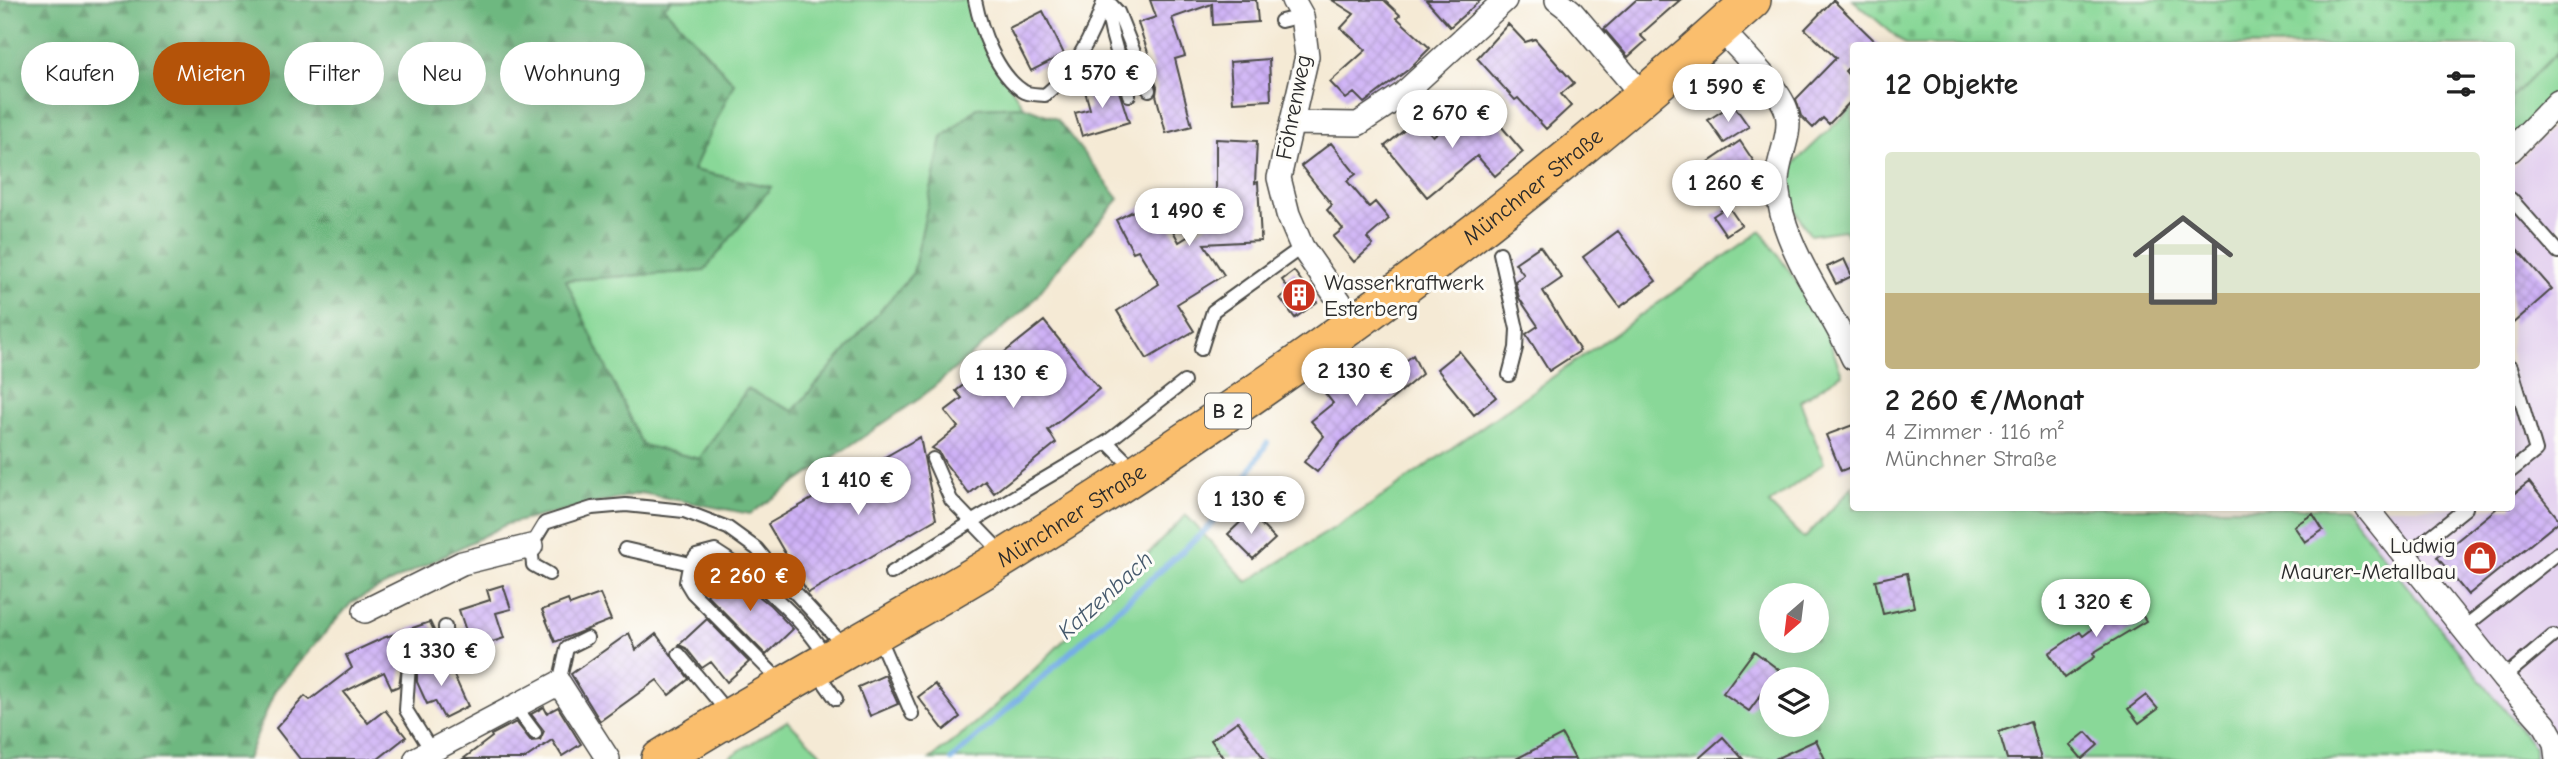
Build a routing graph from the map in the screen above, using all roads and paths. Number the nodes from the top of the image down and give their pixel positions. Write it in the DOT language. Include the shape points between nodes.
graph roads {
  1 [pos="975,0"];
  2 [pos="1105,0"];
  3 [pos="1505,0"];
  4 [pos="1557,0"];
  5 [pos="1752,0"];
  6 [pos="1292,12"];
  7 [pos="1721,29"];
  8 [pos="1149,90"];
  9 [pos="1129,95"];
  10 [pos="1643,96"];
  11 [pos="2556,108"];
  12 [pos="1292,123"];
  13 [pos="2515,146"];
  14 [pos="2515,204"];
  15 [pos="1302,247"];
  16 [pos="2558,252"];
  17 [pos="1500,253"];
  18 [pos="1354,323"];
  19 [pos="1201,349"];
  20 [pos="1850,351"];
  21 [pos="1509,375"];
  22 [pos="2515,380"];
  23 [pos="1184,382"];
  24 [pos="1107,442"];
  25 [pos="933,459"];
  26 [pos="2515,468"];
  27 [pos="1137,472"];
  28 [pos="2369,511"];
  29 [pos="2462,511"];
  30 [pos="973,521"];
  31 [pos="531,546"];
  32 [pos="625,549"];
  33 [pos="2558,553"];
  34 [pos="1005,556"];
  35 [pos="2406,556"];
  36 [pos="691,564"];
  37 [pos="548,573"];
  38 [pos="891,573"];
  39 [pos="365,611"];
  40 [pos="445,626"];
  41 [pos="2463,628"];
  42 [pos="2553,636"];
  43 [pos="587,638"];
  44 [pos="679,654"];
  45 [pos="830,659"];
  46 [pos="2503,678"];
  47 [pos="559,683"];
  48 [pos="836,699"];
  49 [pos="514,705"];
  50 [pos="912,714"];
  51 [pos="730,716"];
  52 [pos="535,733"];
  53 [pos="423,754"];
  54 [pos="608,759"];
  55 [pos="660,759"];
  56 [pos="2557,759"];
  1 -- 2 [label="lane" via="989,47 1007,75 1024,93 1045,95 1079,56 1096,28"];
  2 -- 8 [label="lane" via="1118,12"];
  2 -- 9 [label="lane"];
  3 -- 12 [label="street" via="1404,94 1358,124"];
  4 -- 10 [label="street"];
  5 -- 7 [label="main road, Münchner Straße / B 2"];
  6 -- 12 [label="street, Föhrenweg" via="1307,56"];
  7 -- 10 [label="main road, Münchner Straße / B 2"];
  7 -- 20 [label="street" via="1778,95 1787,113 1777,180 1782,212 1795,250"];
  10 -- 18 [label="main road, Münchner Straße / B 2" via="1540,182"];
  11 -- 13 [label="street"];
  12 -- 15 [label="street, Föhrenweg" via="1279,178"];
  14 -- 16 [label="lane"];
  15 -- 18 [label="street, Föhrenweg"];
  15 -- 19 [label="lane" via="1213,311"];
  17 -- 21 [label="lane" via="1517,328"];
  18 -- 27 [label="main road, Münchner Straße / B 2"];
  22 -- 26 [label="lane" via="2536,451"];
  23 -- 24 [label="lane"];
  24 -- 27 [label="lane"];
  24 -- 30 [label="lane"];
  25 -- 30 [label="lane" via="951,500"];
  27 -- 34 [label="main road, Münchner Straße / B 2"];
  28 -- 35 [label="street"];
  29 -- 35 [label="lane"];
  30 -- 34 [label="lane"];
  30 -- 38 [label="lane"];
  31 -- 37 [label="lane" via="533,565"];
  31 -- 39 [label="street" via="462,563"];
  31 -- 45 [label="lane" via="545,523 592,508 626,505 684,511 728,528 757,549"];
  32 -- 36 [label="lane"];
  33 -- 41 [label="lane"];
  34 -- 45 [label="main road, Münchner Straße / B 2"];
  35 -- 41 [label="street"];
  36 -- 45 [label="lane" via="686,582 692,592"];
  36 -- 45 [label="lane" via="696,556 715,551 741,566"];
  40 -- 53 [label="lane" via="446,651 409,664 406,710"];
  41 -- 46 [label="street"];
  42 -- 46 [label="lane"];
  43 -- 47 [label="lane" via="567,648"];
  44 -- 51 [label="lane"];
  45 -- 48 [label="lane"];
  45 -- 50 [label="lane"];
  45 -- 51 [label="main road, Münchner Straße / B 2"];
  46 -- 56 [label="street" via="2545,725"];
  47 -- 49 [label="street"];
  47 -- 54 [label="street"];
  49 -- 52 [label="lane"];
  49 -- 53 [label="street"];
  51 -- 55 [label="main road, Münchner Straße / B 2"];
}
